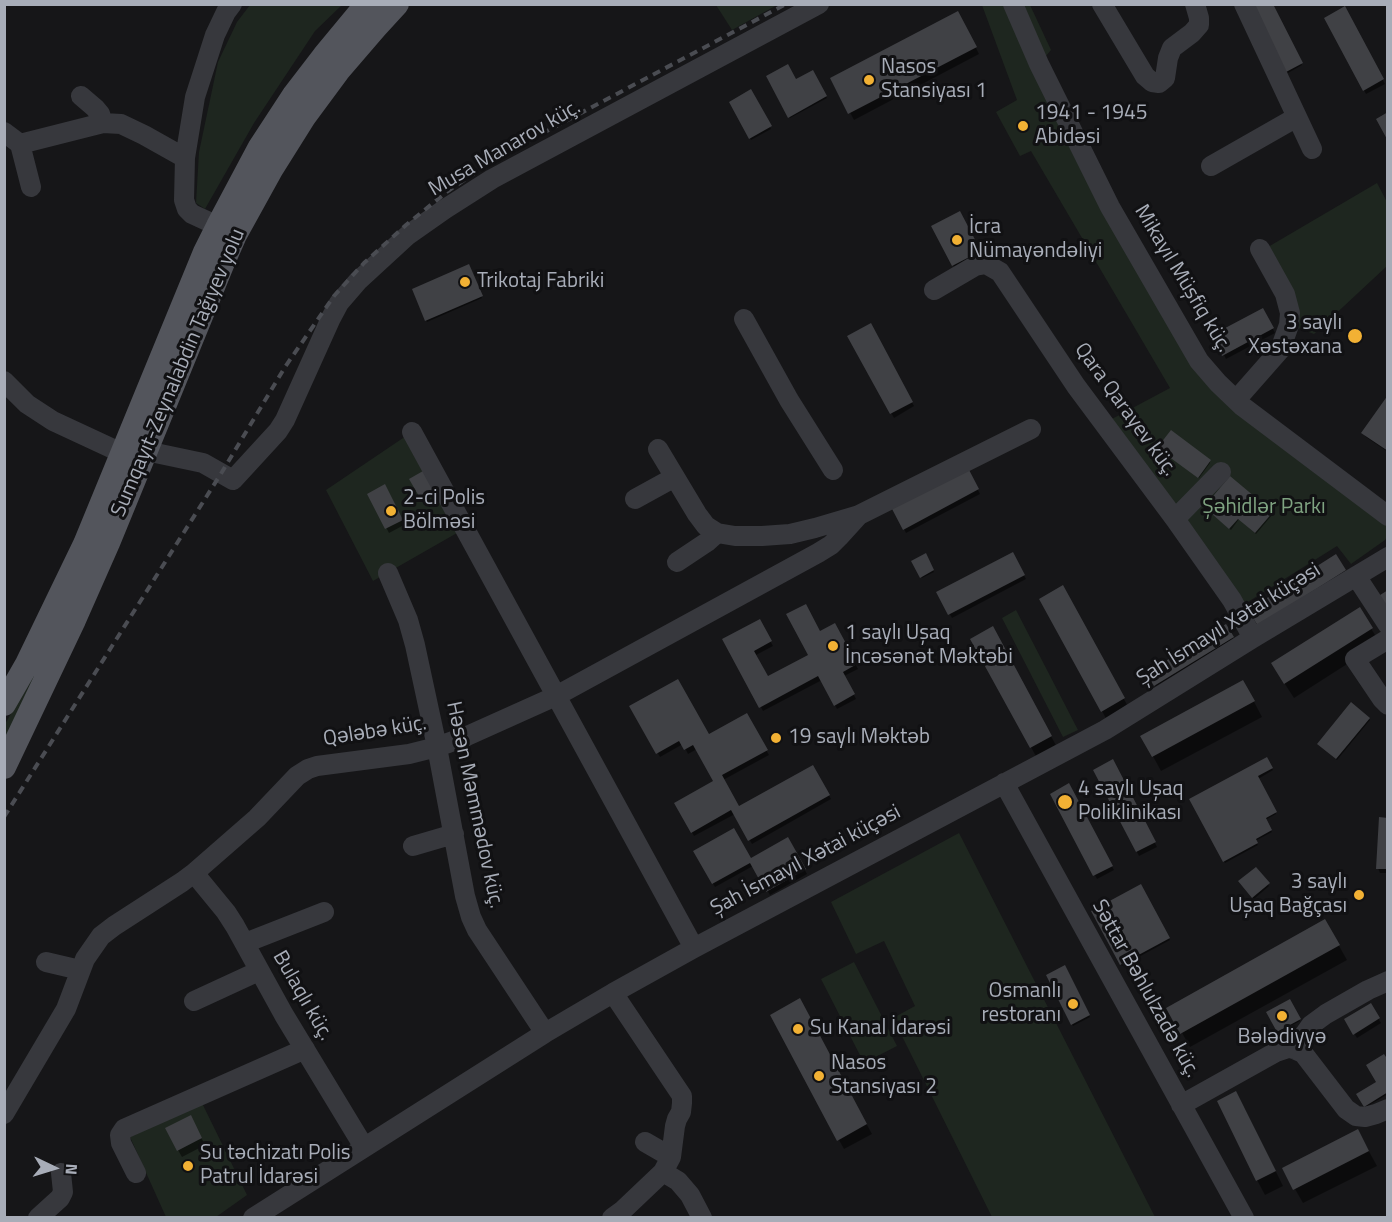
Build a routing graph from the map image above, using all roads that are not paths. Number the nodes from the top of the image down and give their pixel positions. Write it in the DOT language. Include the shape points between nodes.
graph roads {
  1 [pos="232,4"];
  2 [pos="367,4"];
  3 [pos="397,4"];
  4 [pos="819,4"];
  5 [pos="1012,4"];
  6 [pos="1102,4"];
  7 [pos="1195,4"];
  8 [pos="1244,4"];
  9 [pos="81,96"];
  10 [pos="1297,117"];
  11 [pos="103,123"];
  12 [pos="12,138"];
  13 [pos="1312,149"];
  14 [pos="185,158"];
  15 [pos="1211,166"];
  16 [pos="31,187"];
  17 [pos="218,226"];
  18 [pos="1260,249"];
  19 [pos="934,290"];
  20 [pos="744,319"];
  21 [pos="4,381"];
  22 [pos="1236,400"];
  23 [pos="1030,429"];
  24 [pos="412,432"];
  25 [pos="658,449"];
  26 [pos="135,452"];
  27 [pos="833,470"];
  28 [pos="1221,472"];
  29 [pos="675,477"];
  30 [pos="635,499"];
  31 [pos="859,515"];
  32 [pos="1388,516"];
  33 [pos="1175,519"];
  34 [pos="717,533"];
  35 [pos="1388,557"];
  36 [pos="677,562"];
  37 [pos="388,573"];
  38 [pos="1356,576"];
  39 [pos="1388,625"];
  40 [pos="1253,638"];
  41 [pos="1388,639"];
  42 [pos="556,696"];
  43 [pos="4,704"];
  44 [pos="1388,705"];
  45 [pos="437,747"];
  46 [pos="4,767"];
  47 [pos="1004,783"];
  48 [pos="454,834"];
  49 [pos="413,846"];
  50 [pos="194,873"];
  51 [pos="324,912"];
  52 [pos="245,943"];
  53 [pos="694,948"];
  54 [pos="46,962"];
  55 [pos="80,970"];
  56 [pos="259,970"];
  57 [pos="1388,981"];
  58 [pos="613,993"];
  59 [pos="194,1001"];
  60 [pos="545,1034"];
  61 [pos="305,1049"];
  62 [pos="1294,1049"];
  63 [pos="1181,1105"];
  64 [pos="1388,1109"];
  65 [pos="4,1113"];
  66 [pos="645,1142"];
  67 [pos="364,1147"];
  68 [pos="667,1164"];
  69 [pos="61,1173"];
  70 [pos="136,1173"];
  71 [pos="38,1218"];
  72 [pos="253,1218"];
  73 [pos="612,1218"];
  74 [pos="702,1218"];
  75 [pos="1244,1218"];
  1 -- 14 [label="street" via="215,35 195,97"];
  2 -- 17 [label="main road, Sumqayıt-Zeynalabdin Tağıyev yolu" via="294,95 260,147"];
  3 -- 26 [label="main road, Sumqayıt-Zeynalabdin Tağıyev yolu" via="338,71 272,168 235,235"];
  4 -- 26 [label="street, Musa Manarov küç." via="492,179 408,235 339,303 285,420 233,480 204,463"];
  5 -- 22 [label="street, Mikayıl Müşfiq küç." via="1110,207 1199,361"];
  6 -- 7 [label="street" via="1145,76 1159,83 1165,78 1172,48 1199,25"];
  8 -- 10 [label="street"];
  9 -- 11 [label="street" via="100,114"];
  10 -- 13 [label="street"];
  10 -- 15 [label="street"];
  11 -- 12 [label="street"];
  11 -- 14 [label="street" via="121,124"];
  12 -- 16 [label="street"];
  14 -- 17 [label="street" via="187,209"];
  17 -- 26 [label="main road, Sumqayıt-Zeynalabdin Tağıyev yolu" via="205,252"];
  18 -- 22 [label="street" via="1285,294 1289,325 1280,350"];
  19 -- 33 [label="street, Qara Qarayev küç." via="975,266 986,264 1000,272 1076,386"];
  20 -- 27 [label="street"];
  21 -- 26 [label="street" via="27,404 53,421"];
  22 -- 32 [label="street, Mikayıl Müşfiq küç."];
  23 -- 31 [label="street"];
  24 -- 42 [label="street"];
  25 -- 29 [label="street"];
  26 -- 43 [label="main road, Sumqayıt-Zeynalabdin Tağıyev yolu"];
  26 -- 46 [label="main road, Sumqayıt-Zeynalabdin Tağıyev yolu" via="108,543"];
  28 -- 33 [label="street"];
  29 -- 30 [label="street"];
  29 -- 34 [label="street" via="697,514"];
  31 -- 34 [label="street" via="790,534"];
  31 -- 42 [label="street, Qələbə küç." via="818,553"];
  33 -- 40 [label="street, Qara Qarayev küç." via="1232,600"];
  34 -- 36 [label="street"];
  35 -- 38 [label="street, Şah İsmayıl Xətai küçəsi"];
  37 -- 45 [label="street, Həsən Məmmədov küç." via="408,620"];
  38 -- 39 [label="street"];
  38 -- 40 [label="street, Şah İsmayıl Xətai küçəsi"];
  40 -- 47 [label="street, Şah İsmayıl Xətai küçəsi" via="1105,730"];
  41 -- 44 [label="street" via="1355,659"];
  42 -- 45 [label="street, Qələbə küç."];
  42 -- 53 [label="street"];
  45 -- 48 [label="street, Həsən Məmmədov küç."];
  45 -- 50 [label="street, Qələbə küç." via="308,768"];
  47 -- 53 [label="street, Şah İsmayıl Xətai küçəsi"];
  47 -- 63 [label="street, Səttar Bəhlulzadə küç."];
  48 -- 49 [label="street"];
  48 -- 60 [label="street, Həsən Məmmədov küç." via="471,917"];
  50 -- 52 [label="street, Bulaqlı küç."];
  50 -- 55 [label="street, Qələbə küç." via="101,936"];
  51 -- 52 [label="street"];
  52 -- 56 [label="street, Bulaqlı küç."];
  53 -- 58 [label="street, Şah İsmayıl Xətai küçəsi"];
  54 -- 55 [label="street"];
  55 -- 65 [label="street, Qələbə küç." via="66,1009"];
  56 -- 59 [label="street"];
  56 -- 61 [label="street, Bulaqlı küç."];
  57 -- 62 [label="street" via="1326,1014 1311,1025"];
  58 -- 60 [label="street, Şah İsmayıl Xətai küçəsi"];
  58 -- 68 [label="street" via="682,1096"];
  60 -- 67 [label="street, Şah İsmayıl Xətai küçəsi"];
  61 -- 67 [label="street, Bulaqlı küç."];
  61 -- 70 [label="street" via="124,1129 121,1143"];
  62 -- 63 [label="street" via="1276,1052"];
  62 -- 64 [label="street" via="1303,1053 1346,1109 1356,1116"];
  63 -- 75 [label="street, Səttar Bəhlulzadə küç."];
  66 -- 68 [label="street"];
  67 -- 72 [label="street, Şah İsmayıl Xətai küçəsi"];
  68 -- 73 [label="street"];
  68 -- 74 [label="street"];
  69 -- 71 [label="street" via="60,1198"];
}
